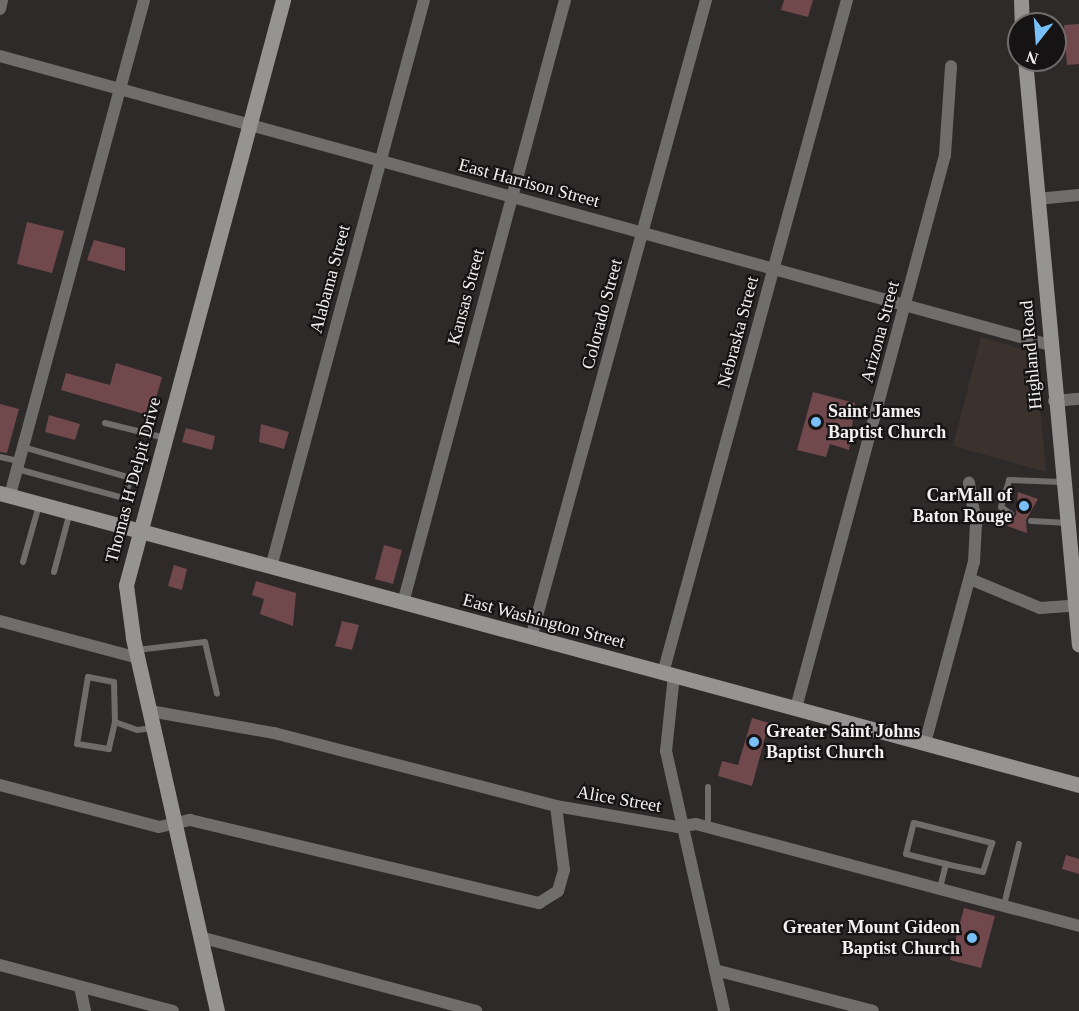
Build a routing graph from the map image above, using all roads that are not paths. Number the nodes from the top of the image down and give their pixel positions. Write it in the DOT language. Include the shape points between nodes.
graph roads {
  1 [pos="2,0"];
  2 [pos="144,0"];
  3 [pos="283,0"];
  4 [pos="424,0"];
  5 [pos="565,0"];
  6 [pos="706,0"];
  7 [pos="847,0"];
  8 [pos="0,9"];
  9 [pos="0,56"];
  10 [pos="951,66"];
  11 [pos="1026,72"];
  12 [pos="120,89"];
  13 [pos="249,126"];
  14 [pos="380,162"];
  15 [pos="1079,195"];
  16 [pos="511,197"];
  17 [pos="1037,199"];
  18 [pos="643,232"];
  19 [pos="774,268"];
  20 [pos="906,305"];
  21 [pos="1050,345"];
  22 [pos="1079,399"];
  23 [pos="1054,402"];
  24 [pos="105,423"];
  25 [pos="165,438"];
  26 [pos="23,447"];
  27 [pos="0,457"];
  28 [pos="18,465"];
  29 [pos="1061,482"];
  30 [pos="969,483"];
  31 [pos="5,494"];
  32 [pos="39,503"];
  33 [pos="70,512"];
  34 [pos="1011,514"];
  35 [pos="1031,521"];
  36 [pos="1065,523"];
  37 [pos="140,530"];
  38 [pos="23,562"];
  39 [pos="271,567"];
  40 [pos="54,572"];
  41 [pos="970,579"];
  42 [pos="403,603"];
  43 [pos="1076,605"];
  44 [pos="0,621"];
  45 [pos="531,638"];
  46 [pos="1079,645"];
  47 [pos="137,654"];
  48 [pos="669,674"];
  49 [pos="217,694"];
  50 [pos="796,708"];
  51 [pos="150,711"];
  52 [pos="115,722"];
  53 [pos="153,728"];
  54 [pos="925,743"];
  55 [pos="1079,785"];
  56 [pos="0,786"];
  57 [pos="708,787"];
  58 [pos="556,806"];
  59 [pos="174,823"];
  60 [pos="684,826"];
  61 [pos="708,827"];
  62 [pos="1019,844"];
  63 [pos="946,864"];
  64 [pos="940,888"];
  65 [pos="1004,905"];
  66 [pos="1079,926"];
  67 [pos="200,938"];
  68 [pos="0,965"];
  69 [pos="716,970"];
  70 [pos="80,987"];
  71 [pos="85,1011"];
  72 [pos="172,1011"];
  73 [pos="217,1011"];
  74 [pos="474,1011"];
  75 [pos="724,1011"];
  76 [pos="873,1011"];
  1 -- 8 [label="street"];
  2 -- 12 [label="street"];
  3 -- 13 [label="street, Thomas H Delpit Drive"];
  4 -- 14 [label="street, Alabama Street"];
  5 -- 16 [label="street, Kansas Street"];
  6 -- 18 [label="street, Colorado Street"];
  7 -- 19 [label="street, Nebraska Street"];
  9 -- 12 [label="street, East Harrison Street"];
  10 -- 20 [label="street, Arizona Street" via="945,155"];
  11 -- 17 [label="street, Highland Road"];
  12 -- 13 [label="street, East Harrison Street"];
  12 -- 26 [label="street"];
  13 -- 14 [label="street, East Harrison Street"];
  13 -- 25 [label="street, Thomas H Delpit Drive"];
  14 -- 16 [label="street, East Harrison Street"];
  14 -- 39 [label="street, Alabama Street"];
  15 -- 17 [label="street"];
  16 -- 18 [label="street, East Harrison Street"];
  16 -- 42 [label="street, Kansas Street"];
  17 -- 21 [label="street, Highland Road"];
  18 -- 19 [label="street, East Harrison Street"];
  18 -- 45 [label="street, Colorado Street"];
  19 -- 20 [label="street, East Harrison Street"];
  19 -- 48 [label="street, Nebraska Street"];
  20 -- 21 [label="street, East Harrison Street"];
  20 -- 50 [label="street, Arizona Street"];
  21 -- 23 [label="street, Highland Road"];
  22 -- 23 [label="street"];
  23 -- 29 [label="street, Highland Road"];
  24 -- 25 [label="lane"];
  25 -- 37 [label="street, Thomas H Delpit Drive"];
  26 -- 28 [label="street"];
  26 -- 28 [label="lane" via="131,478 124,498"];
  27 -- 28 [label="lane"];
  28 -- 31 [label="street"];
  29 -- 34 [label="lane" via="1009,480 1001,507"];
  29 -- 36 [label="street, Highland Road"];
  30 -- 41 [label="street" via="976,524"];
  31 -- 32 [label="street, East Washington Street"];
  32 -- 33 [label="street, East Washington Street"];
  32 -- 38 [label="lane"];
  33 -- 37 [label="street, East Washington Street"];
  33 -- 40 [label="lane"];
  35 -- 36 [label="lane"];
  36 -- 43 [label="street, Highland Road"];
  37 -- 39 [label="street, East Washington Street"];
  37 -- 47 [label="street, Thomas H Delpit Drive" via="126,585"];
  39 -- 42 [label="street, East Washington Street"];
  41 -- 43 [label="street" via="1040,608"];
  41 -- 54 [label="street"];
  42 -- 45 [label="street, East Washington Street"];
  43 -- 46 [label="street, Highland Road"];
  44 -- 47 [label="street"];
  45 -- 48 [label="street, East Washington Street"];
  47 -- 49 [label="lane" via="205,642"];
  47 -- 51 [label="street, Thomas H Delpit Drive"];
  48 -- 50 [label="street, East Washington Street"];
  48 -- 60 [label="street, Nebraska Street" via="665,739"];
  50 -- 54 [label="street, East Washington Street"];
  51 -- 53 [label="street, Thomas H Delpit Drive"];
  51 -- 58 [label="street, Alice Street" via="274,734"];
  52 -- 52 [label="lane" via="114,682 88,677 78,744 109,749"];
  52 -- 53 [label="lane" via="137,730"];
  53 -- 59 [label="street, Thomas H Delpit Drive"];
  54 -- 55 [label="street, East Washington Street"];
  56 -- 59 [label="street" via="159,827"];
  57 -- 61 [label="lane"];
  58 -- 59 [label="street" via="564,870 558,891 539,903 190,820"];
  58 -- 60 [label="street, Alice Street"];
  59 -- 67 [label="street, Thomas H Delpit Drive"];
  60 -- 61 [label="street, Alice Street"];
  60 -- 69 [label="street, Nebraska Street"];
  61 -- 64 [label="street, Alice Street"];
  62 -- 65 [label="lane"];
  63 -- 63 [label="lane" via="906,854 914,823 992,843 984,872"];
  63 -- 64 [label="lane"];
  64 -- 65 [label="street, Alice Street"];
  65 -- 66 [label="street, Alice Street"];
  67 -- 73 [label="street, Thomas H Delpit Drive"];
  67 -- 74 [label="street"];
  68 -- 70 [label="street"];
  69 -- 75 [label="street, Nebraska Street"];
  69 -- 76 [label="street"];
  70 -- 71 [label="street"];
  70 -- 72 [label="street"];
}
